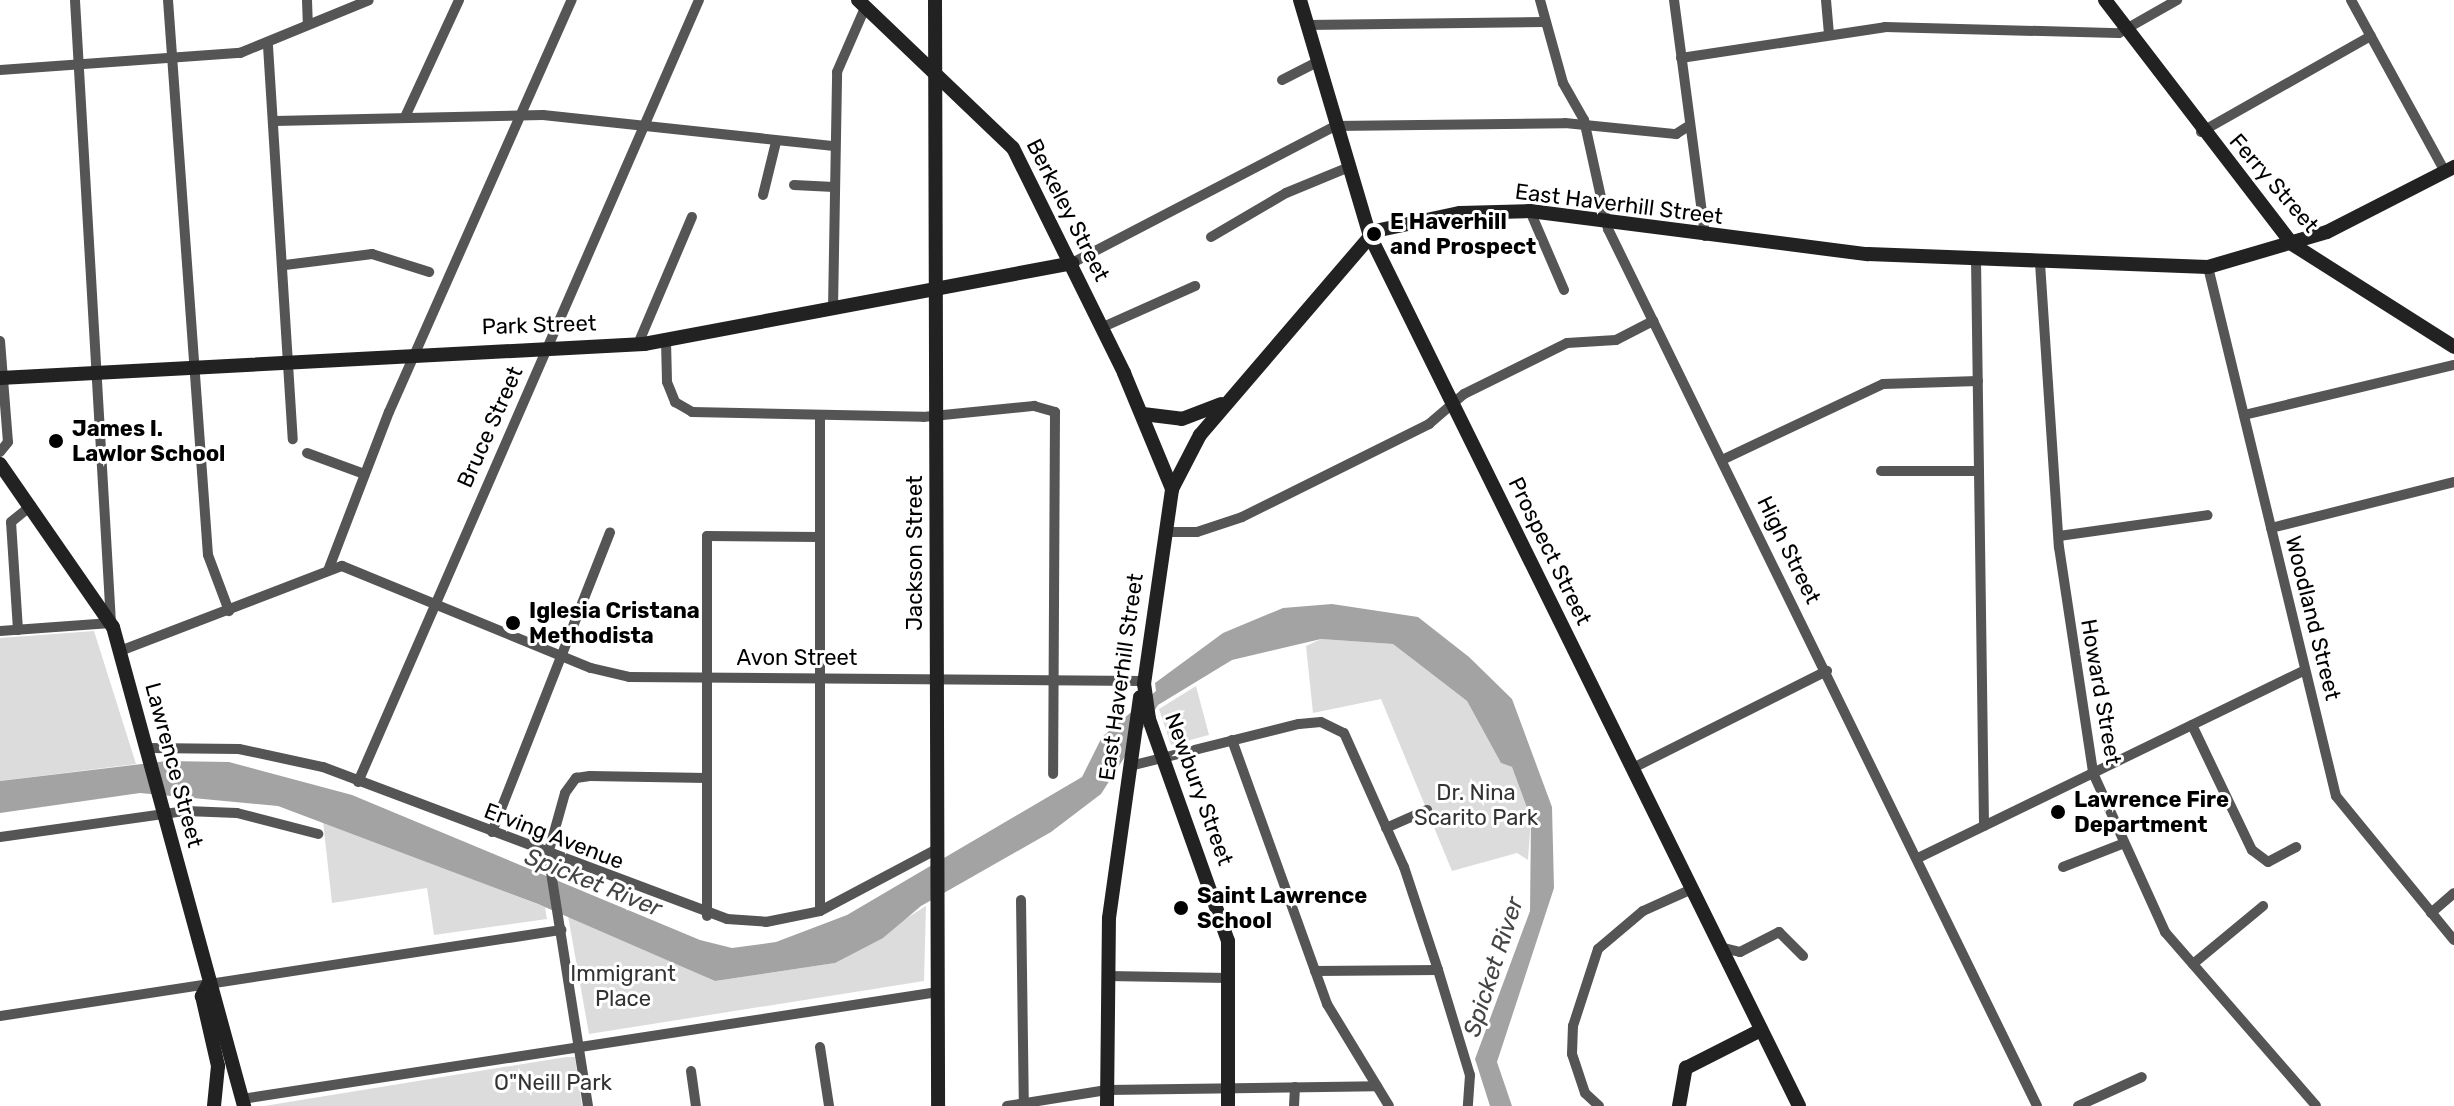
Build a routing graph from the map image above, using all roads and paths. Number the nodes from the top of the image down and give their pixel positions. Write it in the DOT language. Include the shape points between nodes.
graph roads {
  1 [pos="75,0"];
  2 [pos="168,0"];
  3 [pos="307,0"];
  4 [pos="369,0"];
  5 [pos="459,0"];
  6 [pos="572,0"];
  7 [pos="699,0"];
  8 [pos="1300,0"];
  9 [pos="1540,0"];
  10 [pos="1674,0"];
  11 [pos="1826,0"];
  12 [pos="2105,0"];
  13 [pos="2177,0"];
  14 [pos="2351,0"];
  15 [pos="938,2"];
  16 [pos="861,4"];
  17 [pos="1545,22"];
  18 [pos="308,24"];
  19 [pos="1307,25"];
  20 [pos="2126,29"];
  21 [pos="1829,33"];
  22 [pos="2371,36"];
  23 [pos="268,46"];
  24 [pos="172,57"];
  25 [pos="1681,58"];
  26 [pos="1317,62"];
  27 [pos="79,64"];
  28 [pos="0,70"];
  29 [pos="936,76"];
  30 [pos="1282,80"];
  31 [pos="521,115"];
  32 [pos="405,117"];
  33 [pos="275,121"];
  34 [pos="1585,124"];
  35 [pos="1335,126"];
  36 [pos="645,127"];
  37 [pos="1687,127"];
  38 [pos="2201,132"];
  39 [pos="776,142"];
  40 [pos="834,146"];
  41 [pos="1347,168"];
  42 [pos="2449,170"];
  43 [pos="794,185"];
  44 [pos="834,187"];
  45 [pos="763,195"];
  46 [pos="1530,211"];
  47 [pos="692,217"];
  48 [pos="1607,221"];
  49 [pos="1370,236"];
  50 [pos="1705,236"];
  51 [pos="1211,237"];
  52 [pos="2292,244"];
  53 [pos="1976,259"];
  54 [pos="1072,263"];
  55 [pos="2040,263"];
  56 [pos="285,265"];
  57 [pos="2208,267"];
  58 [pos="429,272"];
  59 [pos="1195,286"];
  60 [pos="938,288"];
  61 [pos="1564,290"];
  62 [pos="833,309"];
  63 [pos="1653,321"];
  64 [pos="1103,327"];
  65 [pos="0,341"];
  66 [pos="666,341"];
  67 [pos="2452,341"];
  68 [pos="638,344"];
  69 [pos="548,346"];
  70 [pos="416,351"];
  71 [pos="289,358"];
  72 [pos="194,363"];
  73 [pos="2454,365"];
  74 [pos="99,370"];
  75 [pos="1,378"];
  76 [pos="1978,381"];
  77 [pos="1228,400"];
  78 [pos="1452,406"];
  79 [pos="1143,414"];
  80 [pos="2244,415"];
  81 [pos="937,416"];
  82 [pos="820,417"];
  83 [pos="293,439"];
  84 [pos="0,452"];
  85 [pos="307,453"];
  86 [pos="1722,460"];
  87 [pos="0,464"];
  88 [pos="1881,471"];
  89 [pos="1979,471"];
  90 [pos="364,474"];
  91 [pos="2454,482"];
  92 [pos="1172,489"];
  93 [pos="31,506"];
  94 [pos="2208,515"];
  95 [pos="2271,528"];
  96 [pos="610,532"];
  97 [pos="1166,532"];
  98 [pos="2059,536"];
  99 [pos="819,537"];
  100 [pos="329,568"];
  101 [pos="435,603"];
  102 [pos="229,611"];
  103 [pos="111,623"];
  104 [pos="18,630"];
  105 [pos="0,631"];
  106 [pos="120,651"];
  107 [pos="563,657"];
  108 [pos="2305,670"];
  109 [pos="1827,671"];
  110 [pos="1054,676"];
  111 [pos="938,677"];
  112 [pos="706,678"];
  113 [pos="817,678"];
  114 [pos="1143,681"];
  115 [pos="2192,725"];
  116 [pos="1232,740"];
  117 [pos="148,753"];
  118 [pos="1162,753"];
  119 [pos="1131,761"];
  120 [pos="1633,768"];
  121 [pos="2093,773"];
  122 [pos="1053,774"];
  123 [pos="707,778"];
  124 [pos="358,782"];
  125 [pos="1427,810"];
  126 [pos="165,817"];
  127 [pos="1984,826"];
  128 [pos="1386,828"];
  129 [pos="492,832"];
  130 [pos="318,834"];
  131 [pos="0,837"];
  132 [pos="2122,844"];
  133 [pos="2296,847"];
  134 [pos="937,853"];
  135 [pos="548,854"];
  136 [pos="1918,858"];
  137 [pos="2063,867"];
  138 [pos="1692,889"];
  139 [pos="2454,893"];
  140 [pos="1021,900"];
  141 [pos="2263,906"];
  142 [pos="820,911"];
  143 [pos="2431,913"];
  144 [pos="707,916"];
  145 [pos="561,930"];
  146 [pos="2454,940"];
  147 [pos="1720,947"];
  148 [pos="1803,956"];
  149 [pos="2193,964"];
  150 [pos="1438,970"];
  151 [pos="1315,971"];
  152 [pos="1107,976"];
  153 [pos="1229,978"];
  154 [pos="208,985"];
  155 [pos="938,992"];
  156 [pos="0,1016"];
  157 [pos="1761,1030"];
  158 [pos="579,1046"];
  159 [pos="820,1047"];
  160 [pos="691,1071"];
  161 [pos="2142,1077"];
  162 [pos="1377,1086"];
  163 [pos="1295,1087"];
  164 [pos="1228,1088"];
  165 [pos="1107,1090"];
  166 [pos="243,1103"];
  167 [pos="1024,1103"];
  168 [pos="214,1106"];
  169 [pos="588,1106"];
  170 [pos="696,1106"];
  171 [pos="829,1106"];
  172 [pos="938,1106"];
  173 [pos="1007,1106"];
  174 [pos="1107,1106"];
  175 [pos="1228,1106"];
  176 [pos="1294,1106"];
  177 [pos="1389,1106"];
  178 [pos="1468,1106"];
  179 [pos="1599,1106"];
  180 [pos="1679,1106"];
  181 [pos="1799,1106"];
  182 [pos="2037,1106"];
  183 [pos="2078,1106"];
  184 [pos="2316,1106"];
  1 -- 27 [label="street"];
  2 -- 24 [label="street"];
  3 -- 18 [label="street"];
  4 -- 18 [label="street"];
  5 -- 32 [label="street"];
  6 -- 31 [label="street"];
  7 -- 36 [label="street, Bruce Street"];
  8 -- 19 [label="main road, Prospect Street"];
  9 -- 17 [label="street, High Street"];
  10 -- 25 [label="street"];
  11 -- 21 [label="street"];
  12 -- 20 [label="main road, Ferry Street"];
  13 -- 20 [label="street"];
  14 -- 22 [label="street"];
  15 -- 29 [label="main road, Jackson Street"];
  16 -- 29 [label="main road, Berkeley Street"];
  16 -- 40 [label="street" via="837,72"];
  17 -- 19 [label="street"];
  17 -- 34 [label="street, High Street"];
  18 -- 23 [label="street"];
  19 -- 26 [label="main road, Prospect Street"];
  20 -- 21 [label="street" via="1885,27"];
  20 -- 38 [label="main road, Ferry Street"];
  21 -- 25 [label="street"];
  22 -- 38 [label="street"];
  22 -- 42 [label="street"];
  23 -- 24 [label="street"];
  23 -- 33 [label="street"];
  24 -- 27 [label="street"];
  24 -- 72 [label="street"];
  25 -- 37 [label="street"];
  26 -- 30 [label="street"];
  26 -- 35 [label="main road, Prospect Street"];
  27 -- 28 [label="street"];
  27 -- 74 [label="street"];
  29 -- 54 [label="main road, Berkeley Street" via="1013,148"];
  29 -- 60 [label="main road, Jackson Street"];
  31 -- 32 [label="street"];
  31 -- 36 [label="street"];
  31 -- 70 [label="street"];
  32 -- 33 [label="street"];
  33 -- 56 [label="street"];
  34 -- 35 [label="street"];
  34 -- 37 [label="street" via="1676,134"];
  34 -- 48 [label="street, High Street"];
  35 -- 41 [label="main road, Prospect Street"];
  35 -- 54 [label="street"];
  36 -- 39 [label="street"];
  36 -- 69 [label="street, Bruce Street"];
  37 -- 50 [label="street"];
  38 -- 52 [label="main road, Ferry Street"];
  39 -- 40 [label="street"];
  39 -- 45 [label="street"];
  40 -- 44 [label="street"];
  41 -- 49 [label="main road, Prospect Street"];
  41 -- 51 [label="street" via="1286,193"];
  42 -- 52 [label="main road, East Haverhill Street"];
  43 -- 44 [label="street"];
  44 -- 62 [label="street"];
  46 -- 48 [label="main road, East Haverhill Street"];
  46 -- 49 [label="main road, East Haverhill Street" via="1428,217"];
  46 -- 61 [label="street"];
  47 -- 68 [label="street"];
  48 -- 50 [label="main road, East Haverhill Street"];
  48 -- 63 [label="street, High Street"];
  49 -- 77 [label="main road, East Haverhill Street"];
  49 -- 78 [label="main road, Prospect Street"];
  50 -- 53 [label="main road, East Haverhill Street"];
  52 -- 57 [label="main road, East Haverhill Street"];
  52 -- 67 [label="main road, Ferry Street"];
  53 -- 55 [label="main road, East Haverhill Street"];
  53 -- 76 [label="street"];
  54 -- 60 [label="main road, Park Street"];
  54 -- 64 [label="main road, Berkeley Street"];
  55 -- 57 [label="main road, East Haverhill Street"];
  55 -- 98 [label="street, Howard Street"];
  56 -- 58 [label="street" via="372,254"];
  56 -- 71 [label="street"];
  57 -- 80 [label="street, Woodland Street"];
  59 -- 64 [label="street"];
  60 -- 62 [label="main road, Park Street"];
  60 -- 81 [label="main road, Jackson Street"];
  62 -- 66 [label="main road, Park Street"];
  63 -- 78 [label="street" via="1616,340 1571,341"];
  63 -- 86 [label="street, High Street"];
  64 -- 79 [label="main road, Berkeley Street"];
  65 -- 75 [label="street"];
  66 -- 68 [label="main road, Park Street"];
  66 -- 82 [label="street" via="667,382 675,402 692,412"];
  68 -- 69 [label="main road, Park Street"];
  69 -- 70 [label="main road, Park Street"];
  69 -- 101 [label="street, Bruce Street"];
  70 -- 71 [label="main road, Park Street"];
  70 -- 90 [label="street"];
  71 -- 72 [label="main road, Park Street"];
  71 -- 83 [label="street"];
  72 -- 74 [label="main road, Park Street"];
  72 -- 102 [label="street" via="208,555"];
  73 -- 80 [label="street"];
  74 -- 75 [label="main road, Park Street"];
  74 -- 103 [label="street"];
  75 -- 84 [label="street" via="8,445"];
  76 -- 86 [label="street" via="1883,384"];
  76 -- 89 [label="street"];
  77 -- 79 [label="main road" via="1196,417"];
  77 -- 92 [label="main road, East Haverhill Street"];
  78 -- 97 [label="street" via="1232,521"];
  78 -- 120 [label="main road, Prospect Street"];
  79 -- 92 [label="main road, Berkeley Street"];
  80 -- 95 [label="street, Woodland Street"];
  81 -- 82 [label="street"];
  81 -- 110 [label="street" via="1034,406 1055,412"];
  81 -- 111 [label="main road, Jackson Street"];
  82 -- 99 [label="street"];
  85 -- 90 [label="street"];
  86 -- 109 [label="street, High Street"];
  87 -- 93 [label="main road, Lawrence Street"];
  88 -- 89 [label="street"];
  89 -- 127 [label="street"];
  90 -- 100 [label="street"];
  91 -- 95 [label="street"];
  92 -- 97 [label="main road, East Haverhill Street"];
  93 -- 103 [label="main road, Lawrence Street"];
  93 -- 104 [label="street" via="11,522"];
  94 -- 98 [label="street"];
  95 -- 108 [label="street, Woodland Street"];
  96 -- 107 [label="street"];
  97 -- 114 [label="main road, East Haverhill Street"];
  98 -- 121 [label="street, Howard Street"];
  99 -- 112 [label="street" via="707,536"];
  99 -- 113 [label="street"];
  100 -- 101 [label="street, Avon Street" via="356,568"];
  100 -- 102 [label="street"];
  101 -- 107 [label="street, Avon Street"];
  101 -- 124 [label="street, Bruce Street"];
  102 -- 106 [label="street"];
  103 -- 104 [label="street"];
  103 -- 106 [label="main road, Lawrence Street"];
  104 -- 105 [label="street"];
  106 -- 117 [label="main road, Lawrence Street"];
  107 -- 112 [label="street, Avon Street" via="629,677"];
  107 -- 129 [label="street"];
  108 -- 115 [label="street"];
  108 -- 143 [label="street, Woodland Street" via="2341,806"];
  109 -- 120 [label="street"];
  109 -- 136 [label="street, High Street"];
  110 -- 111 [label="street, Avon Street"];
  110 -- 114 [label="street, Avon Street"];
  110 -- 122 [label="street"];
  111 -- 113 [label="street, Avon Street"];
  111 -- 134 [label="main road, Jackson Street"];
  112 -- 113 [label="street, Avon Street"];
  112 -- 123 [label="street"];
  113 -- 142 [label="street"];
  114 -- 118 [label="main road, Newbury Street"];
  114 -- 119 [label="main road, East Haverhill Street"];
  115 -- 121 [label="street"];
  115 -- 133 [label="street" via="2235,818 2261,859"];
  116 -- 118 [label="street"];
  116 -- 128 [label="street" via="1299,724 1332,725 1344,733"];
  116 -- 151 [label="street"];
  117 -- 124 [label="street, Erving Avenue" via="239,749"];
  117 -- 126 [label="main road, Lawrence Street"];
  118 -- 119 [label="street"];
  118 -- 153 [label="main road, Newbury Street" via="1221,914"];
  119 -- 152 [label="main road, East Haverhill Street"];
  120 -- 138 [label="main road, Prospect Street"];
  121 -- 127 [label="street"];
  121 -- 132 [label="street, Howard Street"];
  123 -- 135 [label="street" via="576,778"];
  123 -- 144 [label="street"];
  124 -- 129 [label="street, Erving Avenue"];
  125 -- 128 [label="street"];
  126 -- 130 [label="street" via="237,813"];
  126 -- 131 [label="street"];
  126 -- 154 [label="main road, Lawrence Street"];
  127 -- 136 [label="street"];
  128 -- 150 [label="street"];
  129 -- 135 [label="street, Erving Avenue"];
  132 -- 137 [label="street"];
  132 -- 149 [label="street, Howard Street" via="2165,932"];
  134 -- 142 [label="street, Erving Avenue"];
  134 -- 155 [label="main road, Jackson Street"];
  135 -- 144 [label="street, Erving Avenue"];
  135 -- 145 [label="street"];
  136 -- 182 [label="street, High Street"];
  138 -- 147 [label="main road, Prospect Street"];
  138 -- 179 [label="street" via="1643,911 1598,949 1575,1016 1572,1054 1580,1083"];
  139 -- 143 [label="street"];
  140 -- 167 [label="street"];
  141 -- 149 [label="street"];
  142 -- 144 [label="street, Erving Avenue" via="766,922"];
  143 -- 146 [label="street, Woodland Street"];
  145 -- 154 [label="street"];
  145 -- 158 [label="street"];
  147 -- 148 [label="street" via="1740,952 1779,932"];
  147 -- 157 [label="main road, Prospect Street"];
  149 -- 184 [label="street, Howard Street"];
  150 -- 151 [label="street"];
  150 -- 178 [label="street" via="1470,1075"];
  151 -- 162 [label="street" via="1337,1025"];
  152 -- 153 [label="street"];
  152 -- 165 [label="main road, East Haverhill Street"];
  153 -- 164 [label="main road, Newbury Street"];
  154 -- 156 [label="street"];
  154 -- 166 [label="main road, Lawrence Street"];
  154 -- 168 [label="main road" via="202,996 218,1066"];
  155 -- 158 [label="street"];
  155 -- 172 [label="main road, Jackson Street"];
  157 -- 180 [label="main road" via="1686,1068"];
  157 -- 181 [label="main road, Prospect Street"];
  158 -- 166 [label="street"];
  158 -- 169 [label="street"];
  159 -- 171 [label="street"];
  160 -- 170 [label="street"];
  161 -- 183 [label="street"];
  162 -- 163 [label="street"];
  162 -- 177 [label="street"];
  163 -- 164 [label="street"];
  163 -- 176 [label="street"];
  164 -- 165 [label="street"];
  164 -- 175 [label="main road, Newbury Street"];
  165 -- 167 [label="street"];
  165 -- 174 [label="main road, East Haverhill Street"];
  167 -- 173 [label="street"];
}
